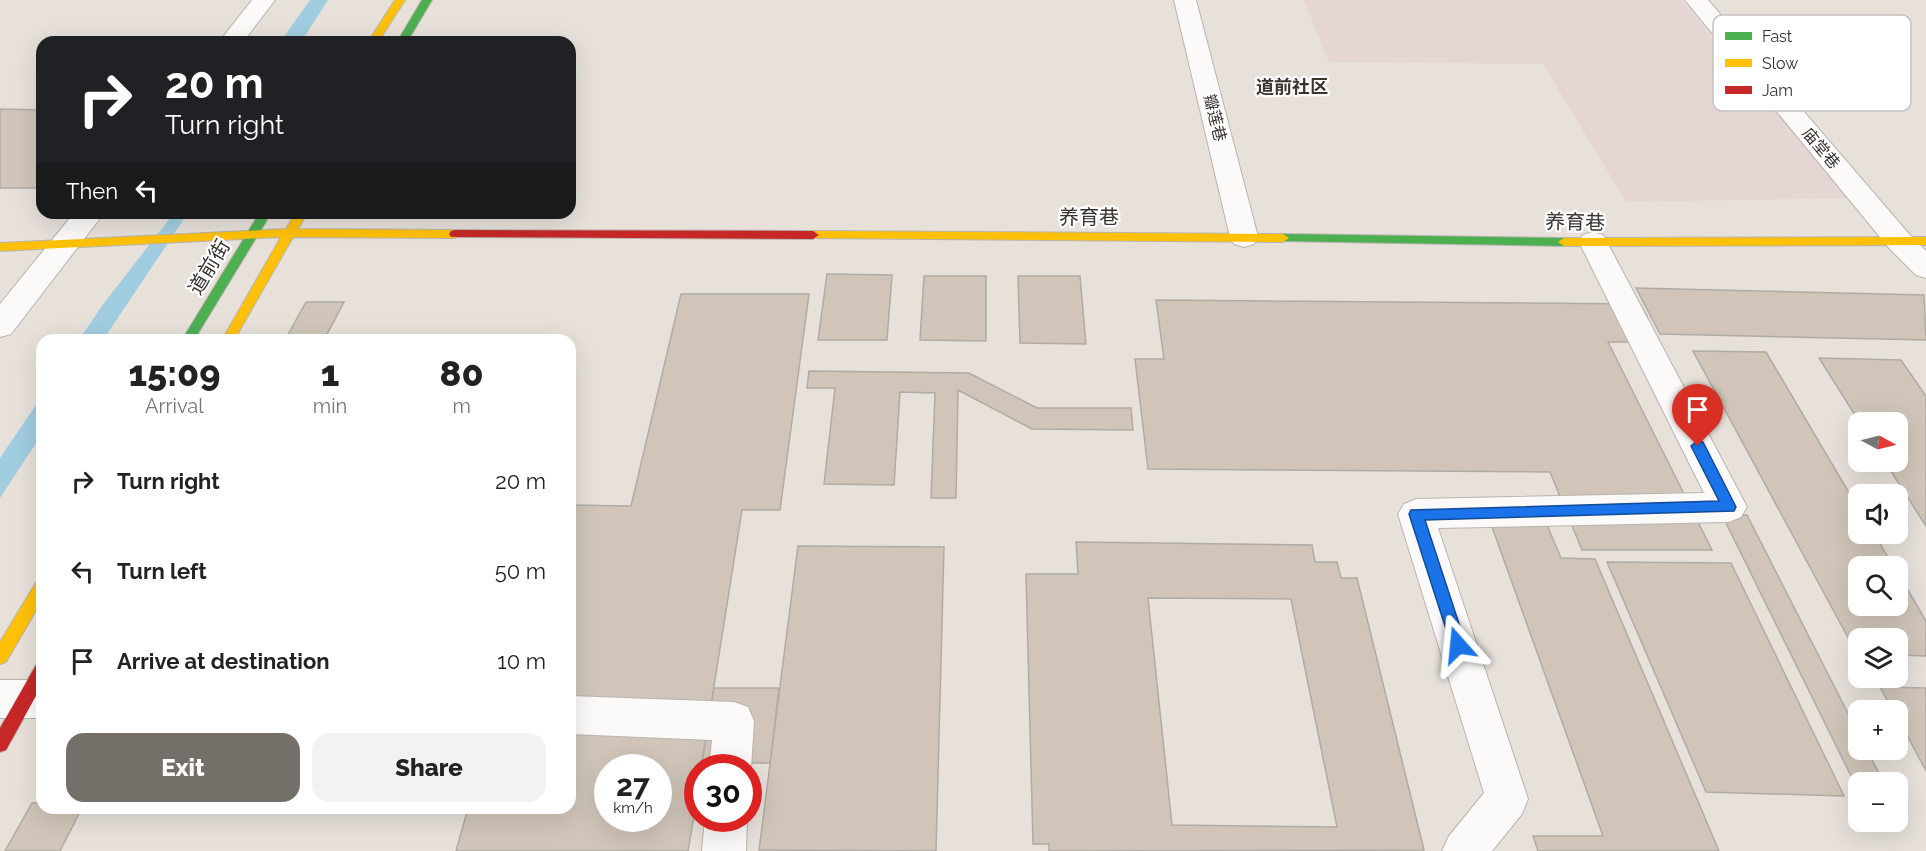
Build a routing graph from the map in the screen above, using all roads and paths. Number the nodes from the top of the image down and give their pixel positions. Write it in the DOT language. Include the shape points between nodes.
graph roads {
  1 [pos="264,0"];
  2 [pos="400,0"];
  3 [pos="427,0"];
  4 [pos="1185,0"];
  5 [pos="1696,0"];
  6 [pos="1713,19"];
  7 [pos="236,36"];
  8 [pos="377,36"];
  9 [pos="406,36"];
  10 [pos="1796,111"];
  11 [pos="85,219"];
  12 [pos="261,219"];
  13 [pos="297,219"];
  14 [pos="289,232"];
  15 [pos="251,235"];
  16 [pos="1244,237"];
  17 [pos="1913,241"];
  18 [pos="1593,242"];
  19 [pos="62,245"];
  20 [pos="0,247"];
  21 [pos="1926,268"];
  22 [pos="0,326"];
  23 [pos="192,334"];
  24 [pos="231,334"];
  25 [pos="36,596"];
  26 [pos="0,657"];
  27 [pos="27,692"];
  28 [pos="576,716"];
  29 [pos="0,744"];
  30 [pos="731,754"];
  31 [pos="725,832"];
  32 [pos="724,851"];
  33 [pos="1464,851"];
  1 -- 7 [label="street"];
  2 -- 8 [label="main road"];
  3 -- 9 [label="main road"];
  4 -- 16 [label="street, 瓣莲巷"];
  5 -- 6 [label="street, 庙堂巷"];
  10 -- 17 [label="street, 庙堂巷"];
  11 -- 19 [label="street"];
  12 -- 15 [label="main road, 道前街"];
  13 -- 14 [label="main road"];
  14 -- 15 [label="main road, 养育巷"];
  14 -- 16 [label="main road, 养育巷"];
  14 -- 24 [label="main road"];
  15 -- 19 [label="main road, 养育巷"];
  15 -- 23 [label="main road, 道前街"];
  16 -- 18 [label="main road, 养育巷"];
  17 -- 18 [label="main road, 养育巷"];
  17 -- 21 [label="street, 庙堂巷"];
  18 -- 33 [label="street" via="1729,507 1416,514 1507,799"];
  19 -- 20 [label="main road, 养育巷"];
  19 -- 22 [label="street"];
  25 -- 26 [label="main road"];
  27 -- 29 [label="main road"];
  28 -- 30 [label="street" via="734,721"];
  31 -- 32 [label="street"];
}
